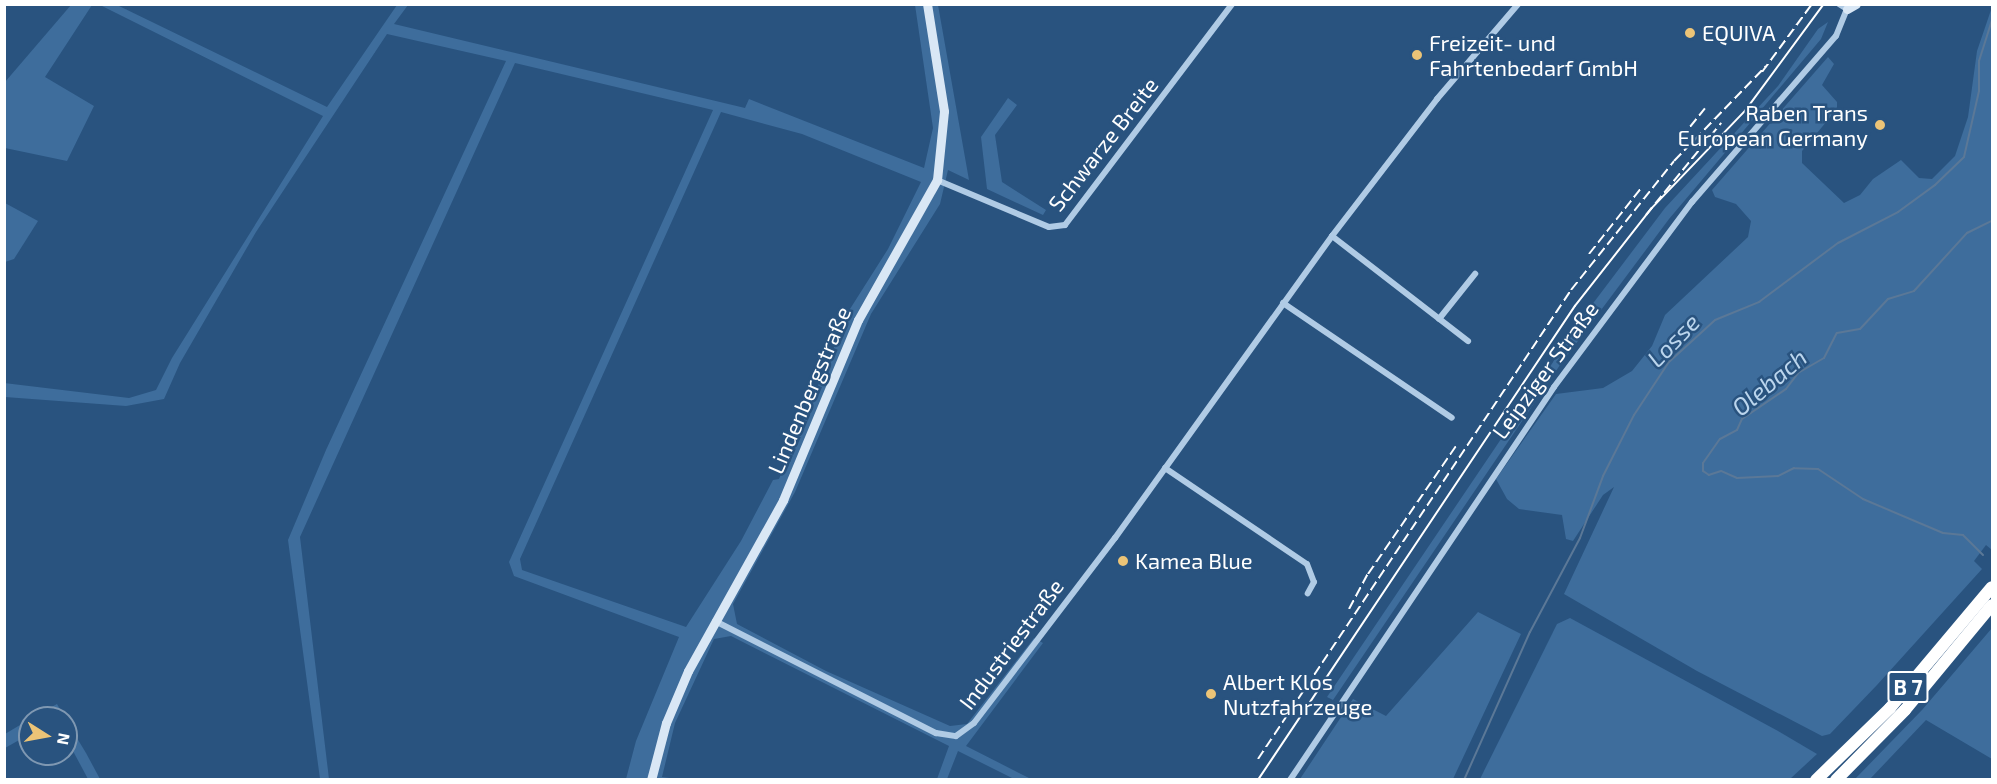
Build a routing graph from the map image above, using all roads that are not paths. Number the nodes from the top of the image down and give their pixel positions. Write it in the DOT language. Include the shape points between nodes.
graph roads {
  1 [pos="927,4"];
  2 [pos="1232,4"];
  3 [pos="1518,4"];
  4 [pos="1847,6"];
  5 [pos="937,180"];
  6 [pos="1332,236"];
  7 [pos="1475,274"];
  8 [pos="1283,303"];
  9 [pos="1439,319"];
  10 [pos="1468,341"];
  11 [pos="1452,418"];
  12 [pos="1165,468"];
  13 [pos="1992,587"];
  14 [pos="1308,593"];
  15 [pos="1992,605"];
  16 [pos="715,621"];
  17 [pos="651,780"];
  18 [pos="1290,780"];
  19 [pos="1816,780"];
  20 [pos="1836,780"];
  1 -- 5 [label="main road, Lindenbergstraße" via="944,111"];
  2 -- 5 [label="street, Schwarze Breite" via="1065,225 1049,227"];
  3 -- 6 [label="street, Industriestraße" via="1437,99"];
  4 -- 18 [label="street, Leipziger Straße" via="1836,36 1692,202 1554,387"];
  5 -- 16 [label="main road, Lindenbergstraße" via="858,320 783,500"];
  6 -- 8 [label="street, Industriestraße"];
  6 -- 9 [label="street"];
  7 -- 9 [label="street"];
  8 -- 11 [label="street"];
  8 -- 12 [label="street, Industriestraße"];
  9 -- 10 [label="street"];
  12 -- 14 [label="street" via="1307,564 1314,582"];
  12 -- 16 [label="street, Industriestraße" via="974,723 956,736 936,733"];
  13 -- 19 [label="highway, B 7" via="1890,708"];
  15 -- 20 [label="highway, B 7" via="1905,710"];
  16 -- 17 [label="main road, Lindenbergstraße" via="675,698"];
}
